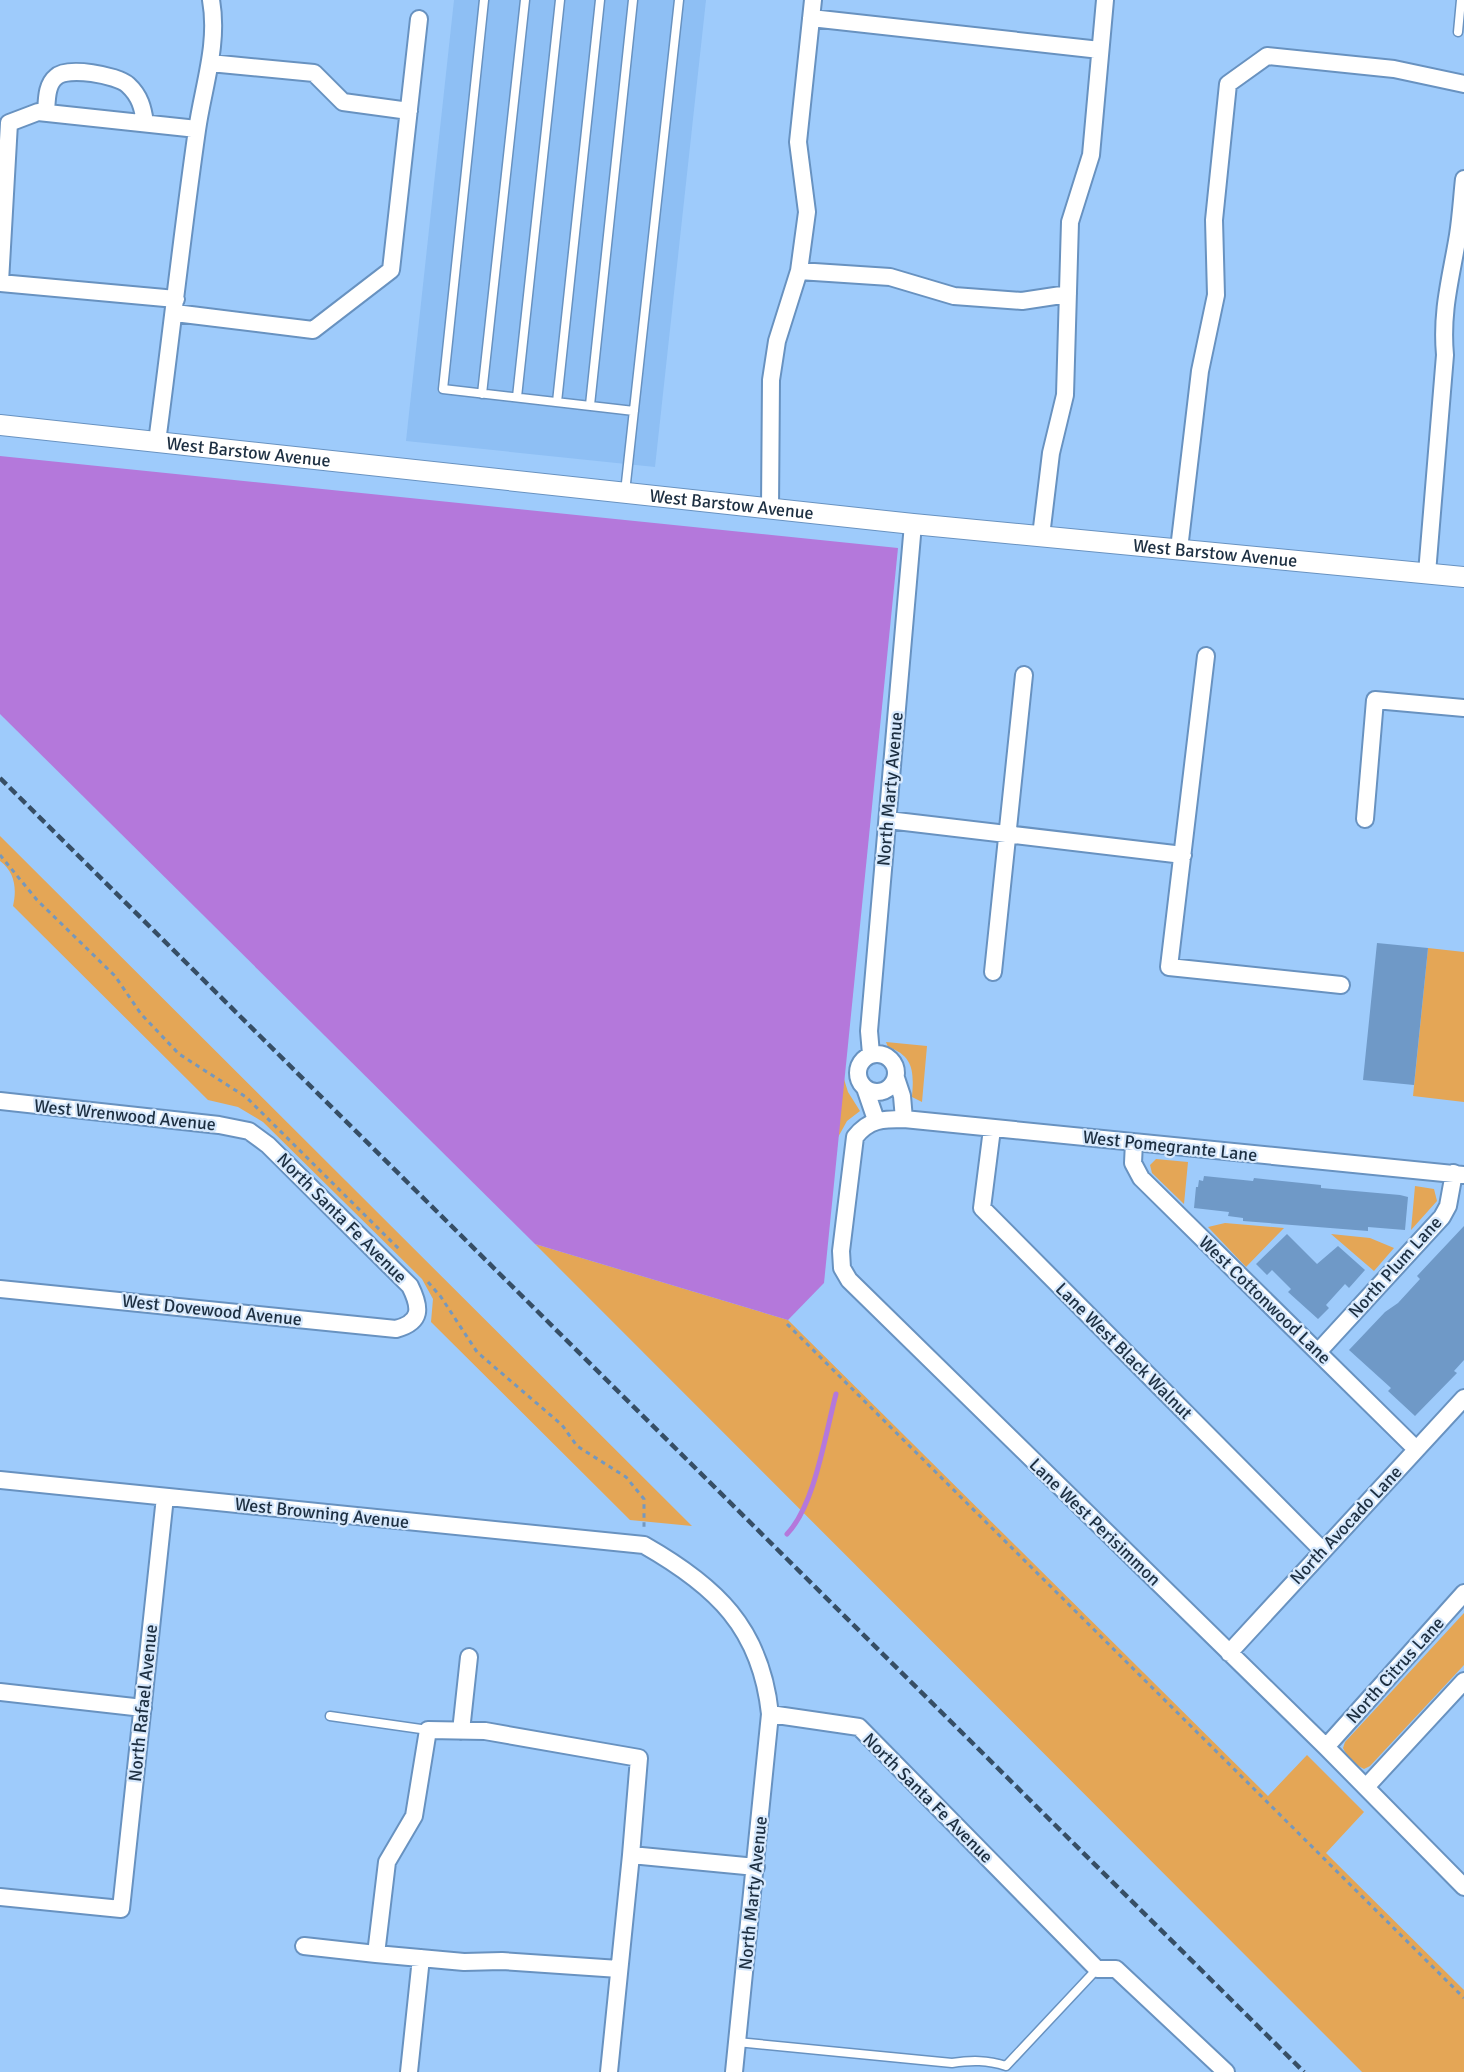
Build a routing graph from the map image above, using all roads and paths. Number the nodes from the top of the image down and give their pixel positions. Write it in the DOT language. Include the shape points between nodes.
graph roads {
  1 [pos="211,0"];
  2 [pos="484,0"];
  3 [pos="525,0"];
  4 [pos="560,0"];
  5 [pos="600,0"];
  6 [pos="633,0"];
  7 [pos="679,0"];
  8 [pos="813,0"];
  9 [pos="1105,0"];
  10 [pos="1461,0"];
  11 [pos="811,18"];
  12 [pos="419,19"];
  13 [pos="1458,32"];
  14 [pos="1101,50"];
  15 [pos="210,63"];
  16 [pos="1464,84"];
  17 [pos="409,111"];
  18 [pos="46,112"];
  19 [pos="145,123"];
  20 [pos="197,129"];
  21 [pos="1464,179"];
  22 [pos="799,271"];
  23 [pos="0,282"];
  24 [pos="1068,294"];
  25 [pos="176,306"];
  26 [pos="482,394"];
  27 [pos="517,397"];
  28 [pos="557,402"];
  29 [pos="590,405"];
  30 [pos="634,411"];
  31 [pos="0,425"];
  32 [pos="157,442"];
  33 [pos="625,493"];
  34 [pos="770,508"];
  35 [pos="913,524"];
  36 [pos="1041,536"];
  37 [pos="1179,549"];
  38 [pos="1427,573"];
  39 [pos="1464,577"];
  40 [pos="1206,656"];
  41 [pos="1024,675"];
  42 [pos="1464,708"];
  43 [pos="1365,819"];
  44 [pos="888,820"];
  45 [pos="1007,834"];
  46 [pos="1183,855"];
  47 [pos="993,972"];
  48 [pos="1341,985"];
  49 [pos="871,1054"];
  50 [pos="896,1078"];
  51 [pos="865,1088"];
  52 [pos="0,1101"];
  53 [pos="904,1119"];
  54 [pos="876,1120"];
  55 [pos="992,1129"];
  56 [pos="249,1131"];
  57 [pos="1134,1143"];
  58 [pos="1459,1174"];
  59 [pos="0,1289"];
  60 [pos="417,1315"];
  61 [pos="787,1324"];
  62 [pos="1318,1352"];
  63 [pos="1464,1398"];
  64 [pos="1416,1449"];
  65 [pos="0,1480"];
  66 [pos="165,1497"];
  67 [pos="1323,1551"];
  68 [pos="1464,1593"];
  69 [pos="1228,1653"];
  70 [pos="469,1657"];
  71 [pos="1464,1681"];
  72 [pos="0,1692"];
  73 [pos="143,1708"];
  74 [pos="770,1714"];
  75 [pos="330,1716"];
  76 [pos="428,1730"];
  77 [pos="461,1731"];
  78 [pos="1326,1747"];
  79 [pos="1366,1787"];
  80 [pos="631,1855"];
  81 [pos="756,1867"];
  82 [pos="1464,1887"];
  83 [pos="0,1897"];
  84 [pos="304,1946"];
  85 [pos="376,1954"];
  86 [pos="421,1958"];
  87 [pos="619,1969"];
  88 [pos="1097,1969"];
  89 [pos="1464,1998"];
  90 [pos="737,2042"];
  91 [pos="1009,2069"];
  92 [pos="409,2072"];
  93 [pos="609,2072"];
  94 [pos="734,2072"];
  95 [pos="1226,2072"];
  1 -- 15 [label="street" via="214,20"];
  2 -- 26 [label="lane" via="443,389"];
  3 -- 26 [label="lane"];
  4 -- 27 [label="lane"];
  5 -- 28 [label="lane"];
  6 -- 29 [label="lane"];
  7 -- 30 [label="lane"];
  8 -- 11 [label="street"];
  9 -- 14 [label="street"];
  10 -- 13 [label="lane"];
  11 -- 14 [label="street"];
  11 -- 22 [label="street" via="798,142 807,213"];
  12 -- 17 [label="street"];
  14 -- 24 [label="street" via="1091,155 1070,222"];
  15 -- 17 [label="street" via="314,73 343,102"];
  15 -- 20 [label="street"];
  16 -- 37 [label="street" via="1394,69 1267,56 1228,84 1214,220 1216,296 1200,371"];
  17 -- 25 [label="street" via="391,270 313,330"];
  18 -- 19 [label="street"];
  18 -- 19 [label="street" via="55,77 61,73 80,73 126,83 136,94"];
  18 -- 23 [label="street" via="9,123"];
  19 -- 20 [label="street"];
  20 -- 25 [label="street"];
  21 -- 38 [label="street" via="1458,235 1446,290 1445,355"];
  22 -- 24 [label="street" via="890,277 954,296 1022,301"];
  22 -- 34 [label="street" via="777,341 771,380"];
  23 -- 25 [label="street"];
  24 -- 36 [label="street" via="1065,395 1051,453"];
  25 -- 32 [label="street"];
  26 -- 27 [label="lane"];
  27 -- 28 [label="lane"];
  28 -- 29 [label="lane"];
  29 -- 30 [label="lane"];
  30 -- 33 [label="lane"];
  31 -- 32 [label="street, West Barstow Avenue"];
  32 -- 33 [label="street, West Barstow Avenue"];
  33 -- 34 [label="street, West Barstow Avenue"];
  34 -- 35 [label="street, West Barstow Avenue"];
  35 -- 36 [label="street, West Barstow Avenue"];
  35 -- 44 [label="street, North Marty Avenue"];
  36 -- 37 [label="street, West Barstow Avenue"];
  37 -- 38 [label="street, West Barstow Avenue"];
  38 -- 39 [label="street, West Barstow Avenue"];
  40 -- 46 [label="street"];
  41 -- 45 [label="street"];
  42 -- 43 [label="street" via="1375,700"];
  44 -- 45 [label="street"];
  44 -- 49 [label="street, North Marty Avenue" via="869,1031"];
  45 -- 46 [label="street"];
  45 -- 47 [label="street"];
  46 -- 48 [label="street" via="1169,967"];
  49 -- 50 [label="street" via="892,1060"];
  49 -- 51 [label="street" via="857,1071"];
  50 -- 51 [label="street" via="883,1091"];
  50 -- 53 [label="street"];
  51 -- 54 [label="street"];
  52 -- 56 [label="street, West Wrenwood Avenue"];
  53 -- 54 [label="street, West Pomegrante Lane"];
  53 -- 55 [label="street, West Pomegrante Lane"];
  54 -- 69 [label="street, Lane West Perisimmon" via="855,1137 841,1251 842,1268 849,1280"];
  55 -- 57 [label="street, West Pomegrante Lane"];
  55 -- 67 [label="street, Lane West Black Walnut" via="982,1208"];
  56 -- 60 [label="street, North Santa Fe Avenue" via="268,1145 410,1286 417,1301"];
  57 -- 58 [label="street, West Pomegrante Lane"];
  57 -- 62 [label="street, West Cottonwood Lane" via="1133,1163 1141,1178"];
  58 -- 62 [label="street, North Plum Lane" via="1442,1217"];
  59 -- 60 [label="street, West Dovewood Avenue" via="396,1329 409,1325"];
  61 -- 89 [label="path"];
  62 -- 64 [label="street, West Cottonwood Lane"];
  63 -- 64 [label="street, North Avocado Lane"];
  64 -- 67 [label="street, North Avocado Lane"];
  65 -- 66 [label="street, West Browning Avenue"];
  66 -- 73 [label="street, North Rafael Avenue"];
  66 -- 74 [label="street, West Browning Avenue" via="644,1545 686,1569 715,1594 737,1621 764,1676"];
  67 -- 69 [label="street, North Avocado Lane"];
  68 -- 78 [label="street, North Citrus Lane"];
  69 -- 78 [label="street, Lane West Perisimmon"];
  70 -- 77 [label="street"];
  71 -- 79 [label="street"];
  72 -- 73 [label="street"];
  73 -- 83 [label="street, North Rafael Avenue" via="121,1909"];
  74 -- 81 [label="street, North Marty Avenue"];
  74 -- 88 [label="street, North Santa Fe Avenue" via="859,1727"];
  75 -- 76 [label="lane"];
  76 -- 77 [label="street"];
  76 -- 85 [label="street" via="414,1816 387,1862"];
  77 -- 80 [label="street" via="485,1731 639,1758"];
  78 -- 79 [label="street, Lane West Perisimmon"];
  79 -- 82 [label="street, Lane West Perisimmon"];
  80 -- 81 [label="street"];
  80 -- 87 [label="street"];
  81 -- 90 [label="street, North Marty Avenue"];
  84 -- 85 [label="street"];
  85 -- 86 [label="street"];
  86 -- 87 [label="street"];
  86 -- 92 [label="street"];
  87 -- 93 [label="street"];
  88 -- 91 [label="lane"];
  88 -- 95 [label="street, North Santa Fe Avenue" via="1116,1969"];
  90 -- 91 [label="lane" via="952,2063 990,2061"];
  90 -- 94 [label="street, North Marty Avenue"];
}
